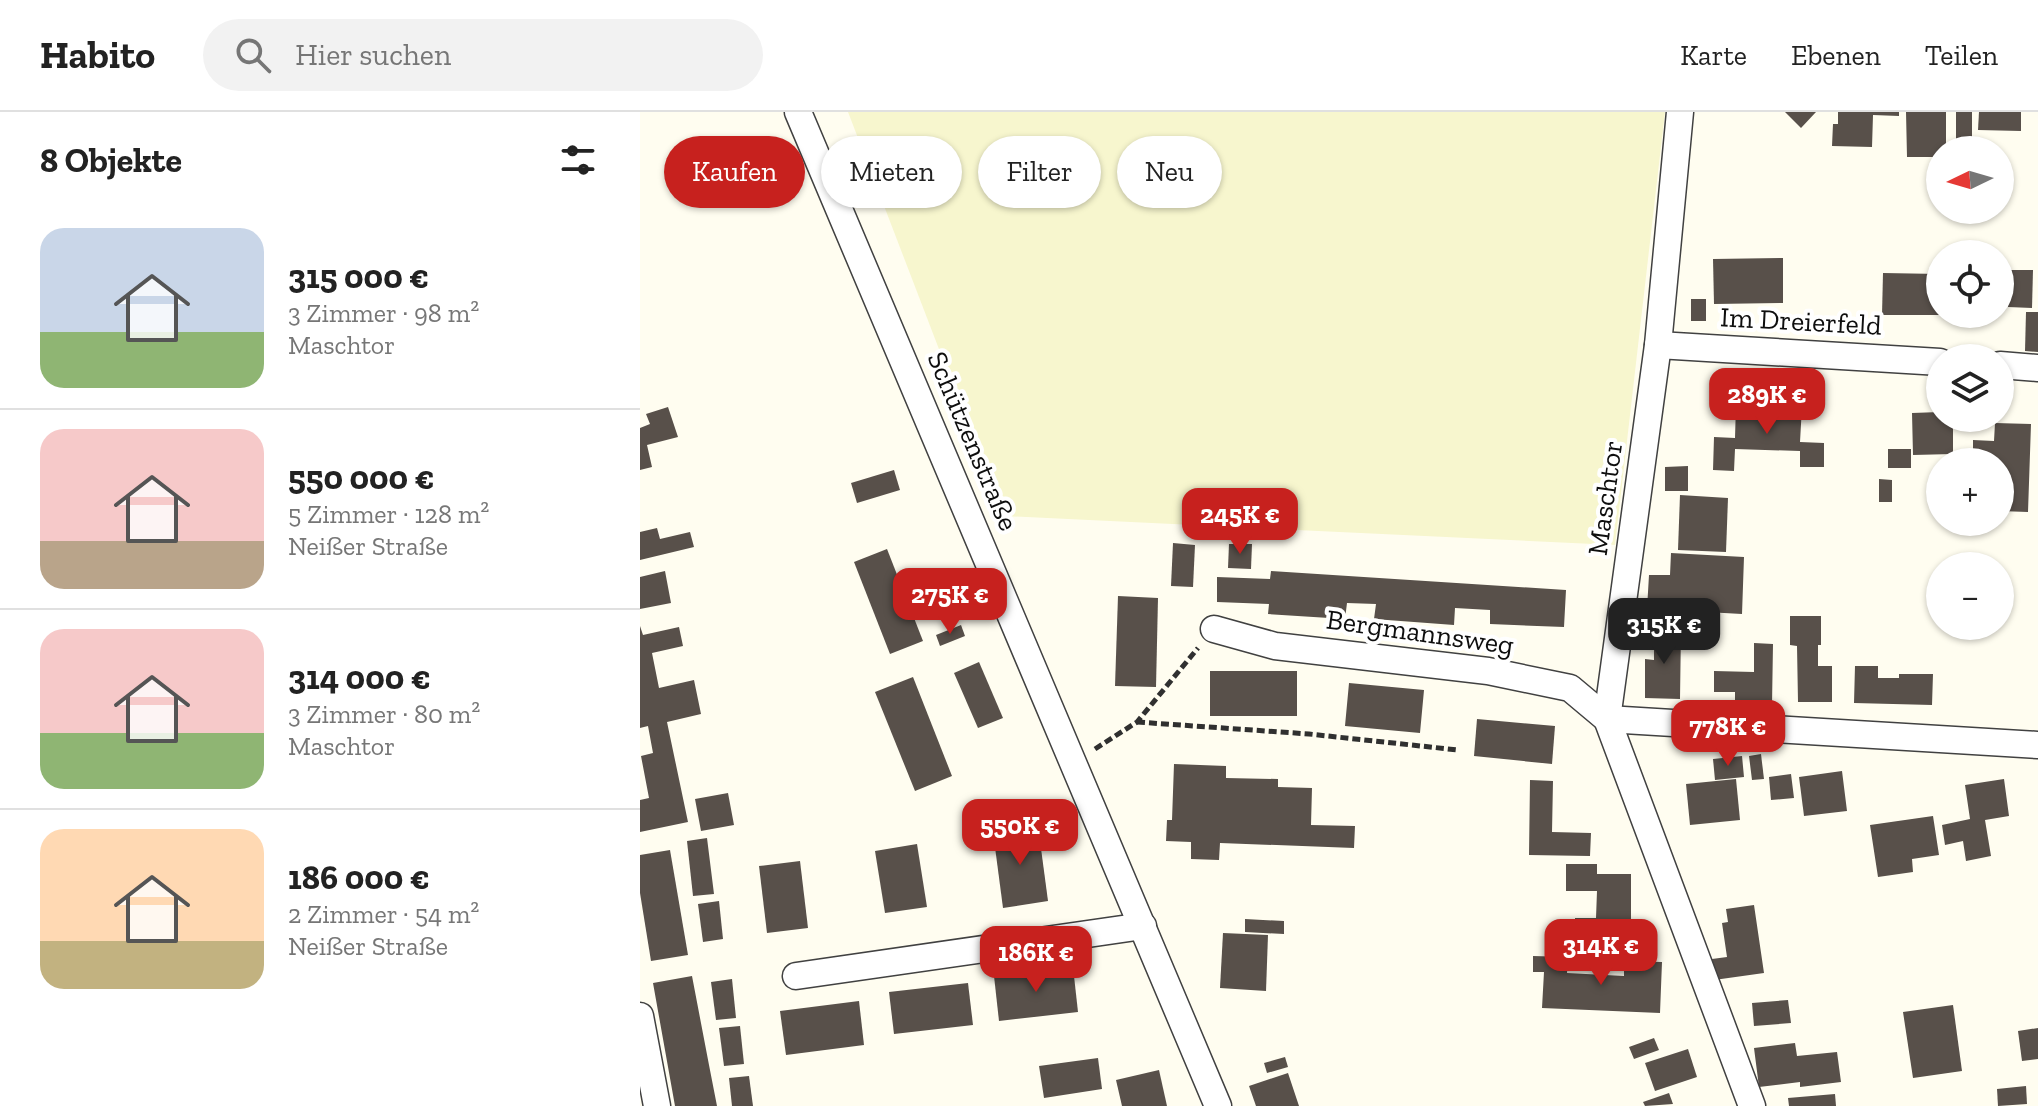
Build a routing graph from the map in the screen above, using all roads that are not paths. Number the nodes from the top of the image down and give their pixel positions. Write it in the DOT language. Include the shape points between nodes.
graph roads {
  1 [pos="798,112"];
  2 [pos="1680,112"];
  3 [pos="1658,345"];
  4 [pos="1926,361"];
  5 [pos="2014,366"];
  6 [pos="2038,368"];
  7 [pos="1214,629"];
  8 [pos="1607,719"];
  9 [pos="2038,745"];
  10 [pos="1143,926"];
  11 [pos="796,976"];
  12 [pos="640,1016"];
  13 [pos="657,1106"];
  14 [pos="1218,1106"];
  15 [pos="1752,1106"];
  1 -- 10 [label="street, Schützenstraße"];
  2 -- 3 [label="street, Maschtor"];
  3 -- 4 [label="street, Im Dreierfeld"];
  3 -- 8 [label="street, Maschtor"];
  5 -- 6 [label="street"];
  7 -- 8 [label="street, Bergmannsweg" via="1275,646 1488,671 1570,688"];
  8 -- 9 [label="street"];
  8 -- 15 [label="street, Maschtor"];
  10 -- 11 [label="street"];
  10 -- 14 [label="street, Schützenstraße"];
  12 -- 13 [label="street"];
}
